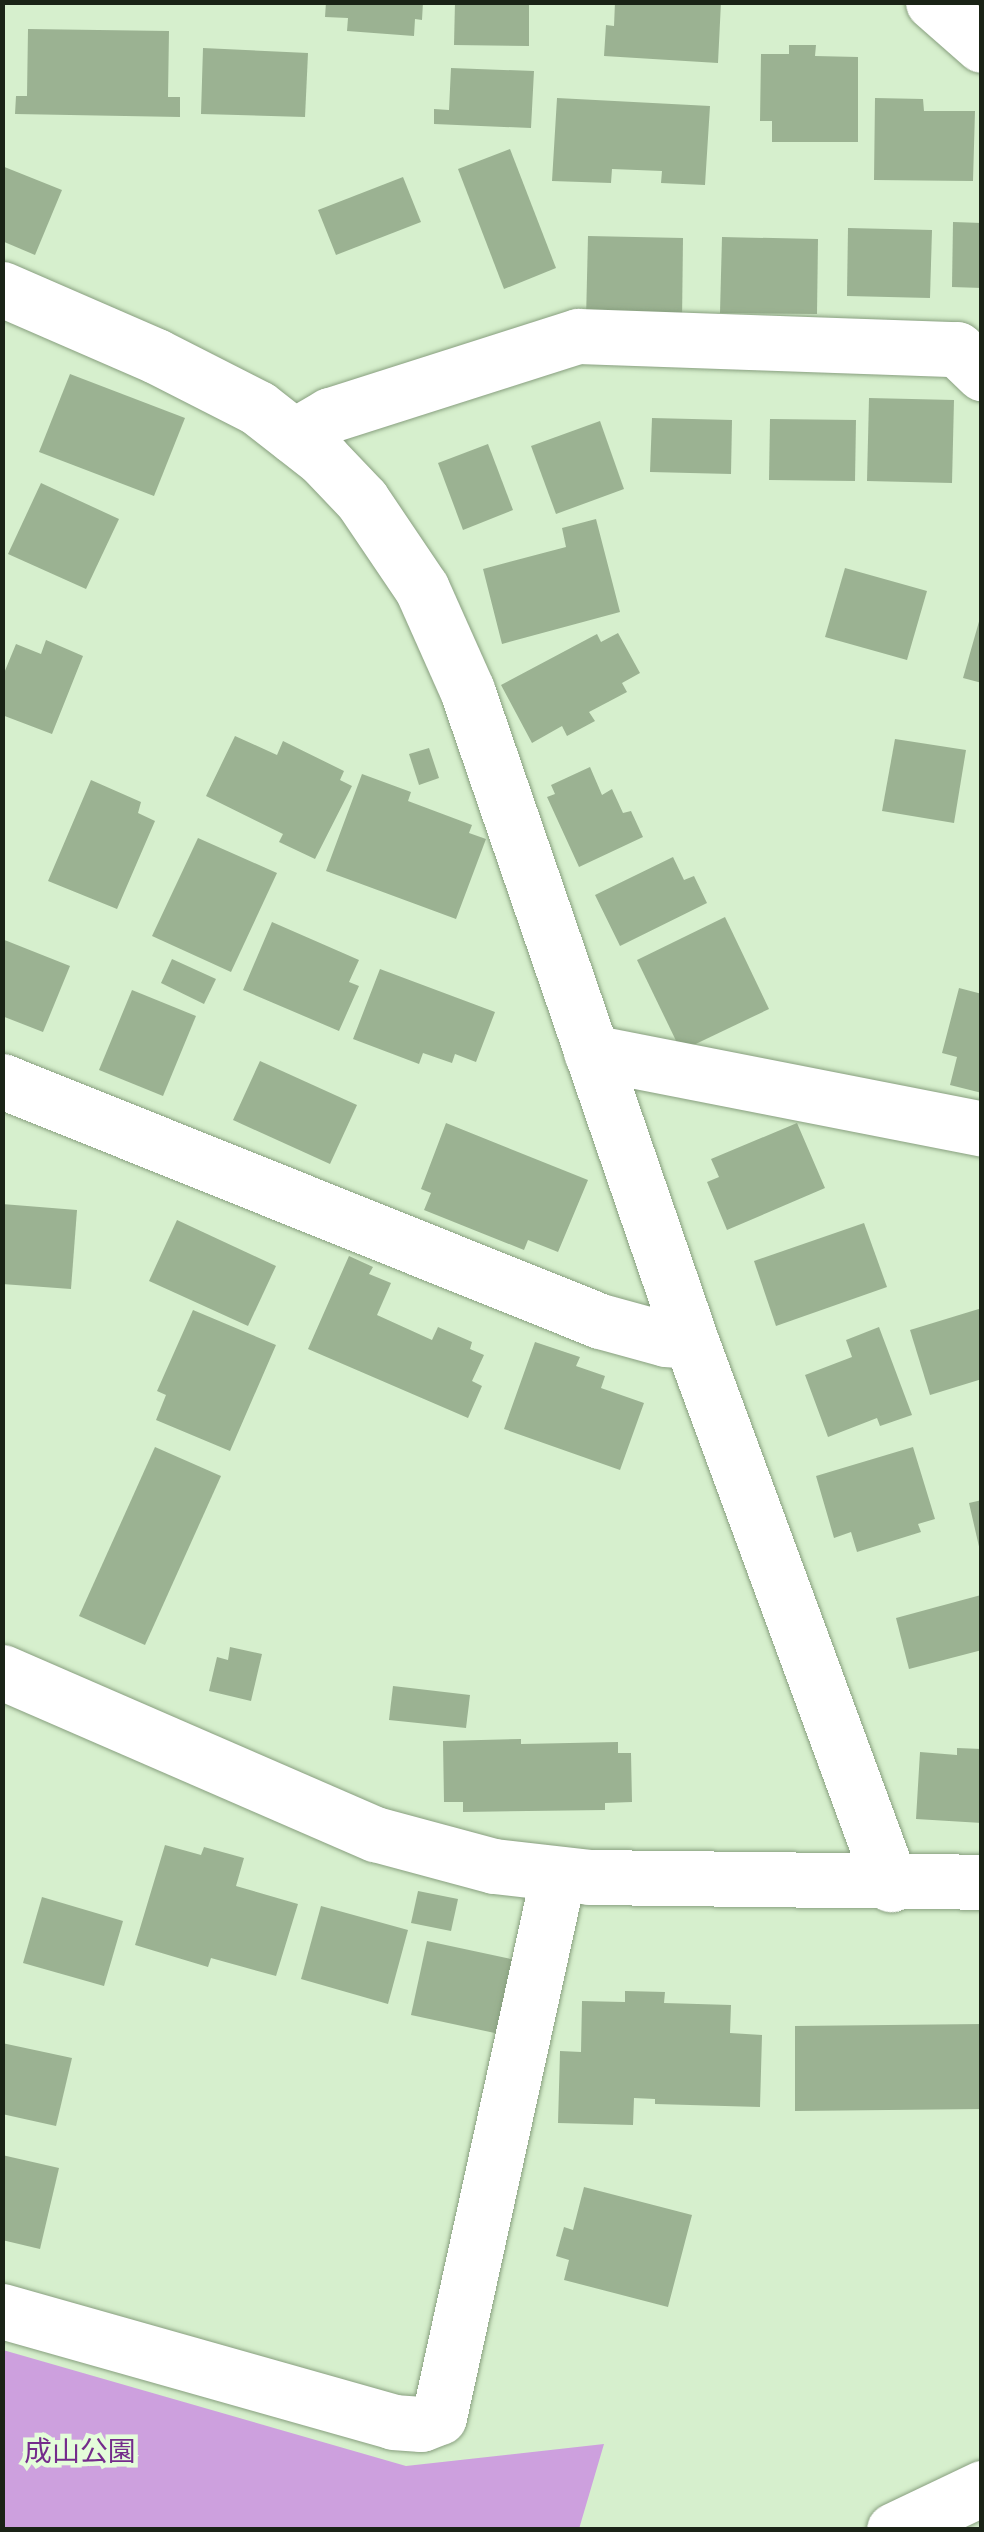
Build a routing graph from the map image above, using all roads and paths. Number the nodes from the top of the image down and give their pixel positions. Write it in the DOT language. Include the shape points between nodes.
graph roads {
  1 [pos="934,2"];
  2 [pos="982,45"];
  3 [pos="2,289"];
  4 [pos="982,373"];
  5 [pos="294,436"];
  6 [pos="590,1052"];
  7 [pos="2,1081"];
  8 [pos="982,1129"];
  9 [pos="691,1340"];
  10 [pos="2,1672"];
  11 [pos="558,1874"];
  12 [pos="982,1882"];
  13 [pos="891,1884"];
  14 [pos="2,2311"];
  15 [pos="982,2488"];
  16 [pos="894,2530"];
  1 -- 2 [label="street"];
  3 -- 5 [label="street" via="214,384"];
  4 -- 5 [label="street" via="957,349 578,336 330,415"];
  5 -- 6 [label="street" via="323,459 384,530 449,642"];
  6 -- 8 [label="street"];
  6 -- 9 [label="street"];
  7 -- 9 [label="street" via="600,1321"];
  9 -- 13 [label="street"];
  10 -- 11 [label="street" via="375,1834 494,1866"];
  11 -- 13 [label="street"];
  11 -- 14 [label="street" via="439,2417 421,2424 393,2422"];
  12 -- 13 [label="street"];
  15 -- 16 [label="street"];
}
